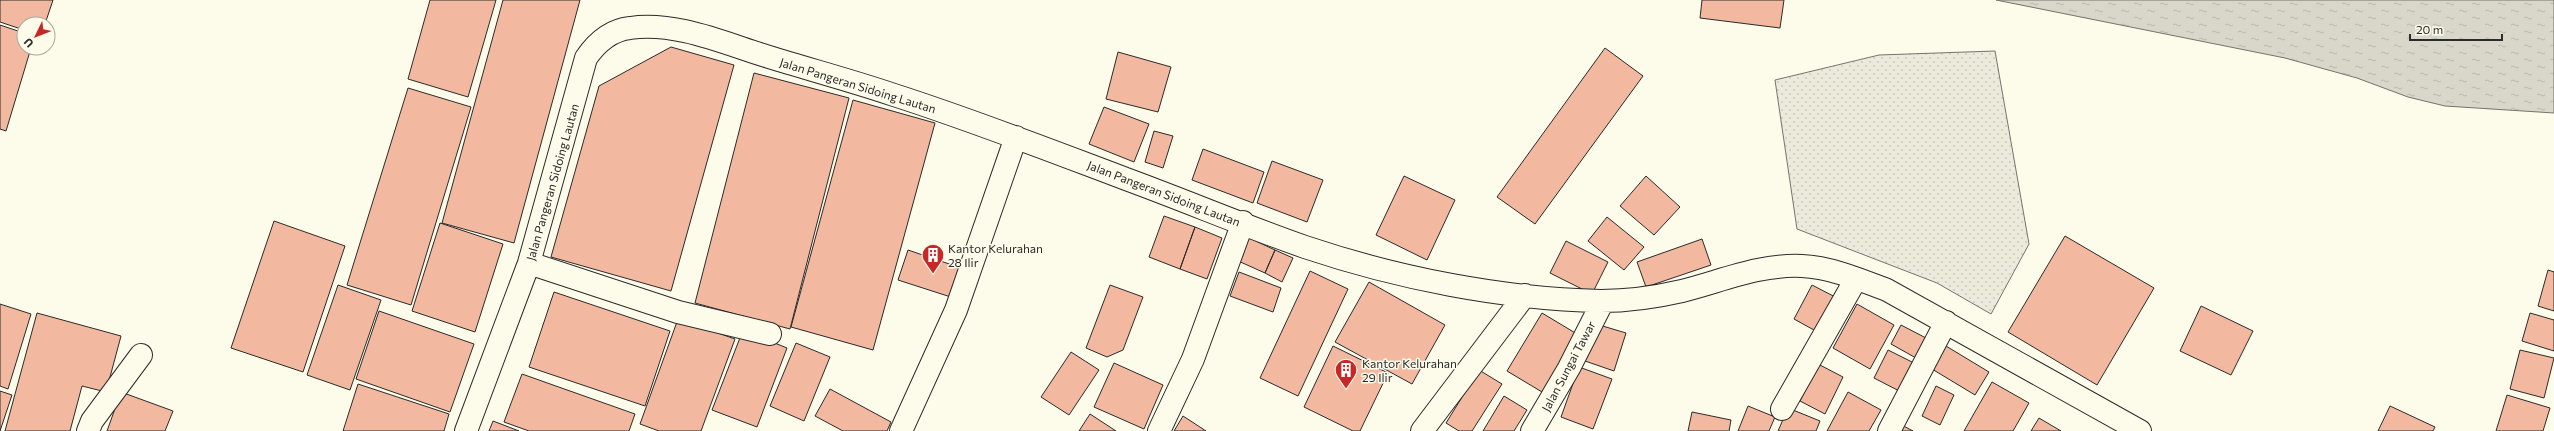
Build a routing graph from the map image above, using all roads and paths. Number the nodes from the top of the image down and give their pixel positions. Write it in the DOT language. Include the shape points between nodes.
graph roads {
  1 [pos="1016,137"];
  2 [pos="1243,222"];
  3 [pos="529,263"];
  4 [pos="1856,279"];
  5 [pos="1517,295"];
  6 [pos="1603,301"];
  7 [pos="1946,322"];
  8 [pos="770,334"];
  9 [pos="141,355"];
  10 [pos="1782,409"];
  11 [pos="2134,429"];
  12 [pos="88,431"];
  13 [pos="466,431"];
  14 [pos="901,431"];
  15 [pos="1159,431"];
  16 [pos="1422,431"];
  17 [pos="1532,431"];
  18 [pos="1889,431"];
  1 -- 2 [label="street, Jalan Pangeran Sidoing Lautan"];
  1 -- 3 [label="street, Jalan Pangeran Sidoing Lautan" via="895,95 674,29 629,28 611,34 595,45 586,58"];
  1 -- 14 [label="street" via="956,310"];
  2 -- 5 [label="street, Jalan Pangeran Sidoing Lautan" via="1305,247 1386,269"];
  2 -- 15 [label="street" via="1193,359"];
  3 -- 8 [label="street" via="678,312"];
  3 -- 13 [label="street, Jalan Pangeran Sidoing Lautan"];
  4 -- 6 [label="street, Jalan Pangeran Sidoing Lautan" via="1806,266 1773,266 1682,291"];
  4 -- 7 [label="street, Jalan Pangeran Sidoing Lautan" via="1887,290"];
  4 -- 10 [label="street"];
  5 -- 6 [label="street, Jalan Pangeran Sidoing Lautan"];
  5 -- 16 [label="street"];
  6 -- 17 [label="street, Jalan Sungai Tawar" via="1569,368"];
  7 -- 11 [label="street, Jalan Pangeran Sidoing Lautan"];
  7 -- 18 [label="street"];
  9 -- 12 [label="street" via="92,421"];
}
